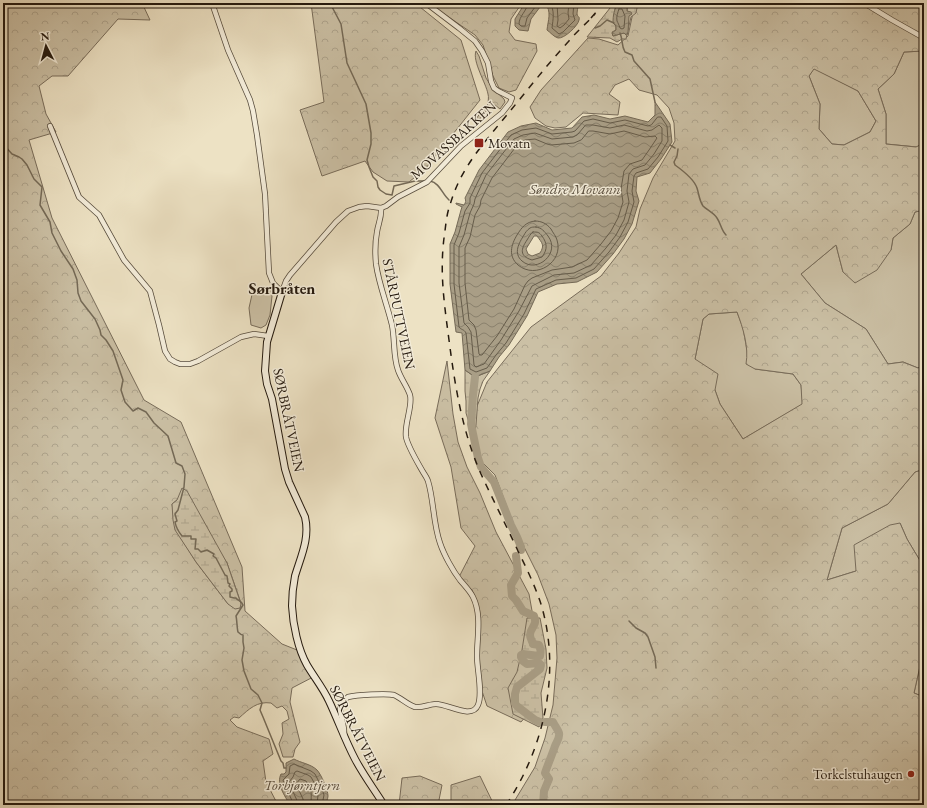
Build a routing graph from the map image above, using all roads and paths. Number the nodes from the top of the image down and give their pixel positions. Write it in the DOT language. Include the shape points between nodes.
graph roads {
  1 [pos="212,3"];
  2 [pos="426,3"];
  3 [pos="864,3"];
  4 [pos="924,38"];
  5 [pos="50,126"];
  6 [pos="381,208"];
  7 [pos="282,292"];
  8 [pos="268,336"];
  9 [pos="344,735"];
  10 [pos="384,805"];
  1 -- 7 [label="street" via="253,111 265,194 270,273 273,283"];
  2 -- 6 [label="street, MOVASSBAKKEN" via="475,40 488,63 494,88 512,98 502,112 459,148 428,181"];
  3 -- 4 [label="street"];
  5 -- 8 [label="street" via="79,197 99,215 120,255 150,292 165,351 170,359 180,364 190,364 240,336"];
  6 -- 7 [label="street" via="359,206 344,214 290,275"];
  6 -- 9 [label="street, STÅRPUTTVEIEN" via="376,238 376,264 392,328 398,370 410,398 407,440 428,481 440,544 475,602 480,698 477,707 469,712 440,704 415,707 391,694 348,697 342,701 340,707"];
  7 -- 8 [label="street, SØRBRÅTVEIEN"];
  8 -- 9 [label="street, SØRBRÅTVEIEN" via="266,379 285,469 306,522 306,542 293,591 294,621 301,654 329,701"];
  9 -- 10 [label="street, SØRBRÅTVEIEN" via="365,777"];
}
